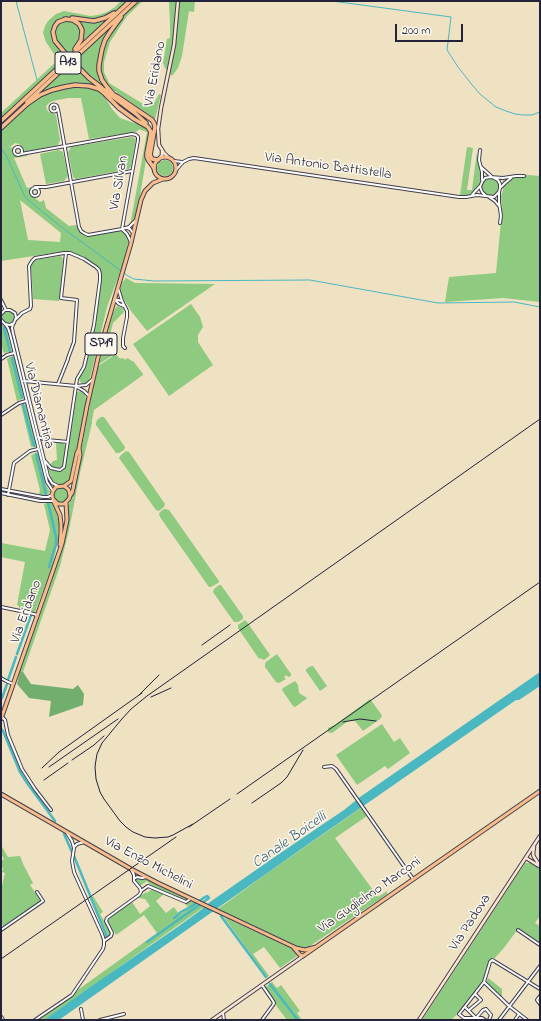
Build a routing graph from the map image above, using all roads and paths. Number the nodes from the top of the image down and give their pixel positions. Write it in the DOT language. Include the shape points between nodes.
graph roads {
  1 [pos="137,1"];
  2 [pos="178,1"];
  3 [pos="129,2"];
  4 [pos="65,19"];
  5 [pos="101,88"];
  6 [pos="105,94"];
  7 [pos="113,94"];
  8 [pos="58,108"];
  9 [pos="12,111"];
  10 [pos="55,112"];
  11 [pos="59,116"];
  12 [pos="1,121"];
  13 [pos="1,127"];
  14 [pos="150,129"];
  15 [pos="64,146"];
  16 [pos="22,150"];
  17 [pos="480,150"];
  18 [pos="162,151"];
  19 [pos="29,153"];
  20 [pos="20,154"];
  21 [pos="169,158"];
  22 [pos="158,160"];
  23 [pos="174,161"];
  24 [pos="184,162"];
  25 [pos="480,166"];
  26 [pos="154,168"];
  27 [pos="176,170"];
  28 [pos="132,171"];
  29 [pos="156,173"];
  30 [pos="524,176"];
  31 [pos="493,177"];
  32 [pos="512,177"];
  33 [pos="163,179"];
  34 [pos="71,182"];
  35 [pos="153,183"];
  36 [pos="481,184"];
  37 [pos="35,187"];
  38 [pos="46,187"];
  39 [pos="500,188"];
  40 [pos="499,192"];
  41 [pos="39,193"];
  42 [pos="470,196"];
  43 [pos="487,196"];
  44 [pos="500,207"];
  45 [pos="137,220"];
  46 [pos="500,223"];
  47 [pos="126,228"];
  48 [pos="122,229"];
  49 [pos="125,231"];
  50 [pos="133,233"];
  51 [pos="131,242"];
  52 [pos="66,253"];
  53 [pos="118,285"];
  54 [pos="114,299"];
  55 [pos="1,300"];
  56 [pos="122,301"];
  57 [pos="120,305"];
  58 [pos="125,306"];
  59 [pos="6,310"];
  60 [pos="111,310"];
  61 [pos="14,312"];
  62 [pos="22,313"];
  63 [pos="1,314"];
  64 [pos="16,319"];
  65 [pos="1,320"];
  66 [pos="5,324"];
  67 [pos="13,324"];
  68 [pos="125,348"];
  69 [pos="14,353"];
  70 [pos="1,359"];
  71 [pos="93,379"];
  72 [pos="24,381"];
  73 [pos="58,384"];
  74 [pos="76,386"];
  75 [pos="89,398"];
  76 [pos="26,401"];
  77 [pos="1,415"];
  78 [pos="38,437"];
  79 [pos="46,440"];
  80 [pos="68,442"];
  81 [pos="40,448"];
  82 [pos="80,448"];
  83 [pos="45,462"];
  84 [pos="59,486"];
  85 [pos="64,486"];
  86 [pos="1,489"];
  87 [pos="8,490"];
  88 [pos="1,493"];
  89 [pos="52,493"];
  90 [pos="8,495"];
  91 [pos="70,496"];
  92 [pos="41,497"];
  93 [pos="40,501"];
  94 [pos="54,501"];
  95 [pos="66,503"];
  96 [pos="57,557"];
  97 [pos="1,607"];
  98 [pos="36,615"];
  99 [pos="1,678"];
  100 [pos="12,683"];
  101 [pos="1,718"];
  102 [pos="324,767"];
  103 [pos="540,791"];
  104 [pos="1,794"];
  105 [pos="51,810"];
  106 [pos="66,831"];
  107 [pos="540,836"];
  108 [pos="84,842"];
  109 [pos="534,846"];
  110 [pos="74,848"];
  111 [pos="526,858"];
  112 [pos="535,861"];
  113 [pos="540,866"];
  114 [pos="131,869"];
  115 [pos="146,877"];
  116 [pos="134,879"];
  117 [pos="413,879"];
  118 [pos="141,891"];
  119 [pos="37,892"];
  120 [pos="189,900"];
  121 [pos="1,930"];
  122 [pos="518,930"];
  123 [pos="104,941"];
  124 [pos="540,944"];
  125 [pos="290,945"];
  126 [pos="316,947"];
  127 [pos="298,948"];
  128 [pos="299,954"];
  129 [pos="303,956"];
  130 [pos="295,962"];
  131 [pos="540,966"];
  132 [pos="484,982"];
  133 [pos="528,982"];
  134 [pos="262,986"];
  135 [pos="540,989"];
  136 [pos="475,994"];
  137 [pos="540,996"];
  138 [pos="540,1004"];
  139 [pos="509,1006"];
  140 [pos="465,1007"];
  141 [pos="81,1009"];
  142 [pos="468,1011"];
  143 [pos="223,1013"];
  144 [pos="124,1014"];
  145 [pos="519,1014"];
  146 [pos="1,1017"];
  147 [pos="476,1018"];
  148 [pos="3,1020"];
  149 [pos="35,1020"];
  150 [pos="83,1020"];
  151 [pos="100,1020"];
  152 [pos="212,1020"];
  153 [pos="224,1020"];
  154 [pos="262,1020"];
  155 [pos="419,1020"];
  156 [pos="485,1020"];
  157 [pos="489,1020"];
  158 [pos="499,1020"];
  159 [pos="515,1020"];
  160 [pos="527,1020"];
  1 -- 7 [label="highway, A13" via="110,32 102,49 100,76"];
  1 -- 13 [label="highway, A13"];
  2 -- 18 [label="main road, Via Eridano" via="174,45 158,126 158,143"];
  3 -- 4 [label="highway, A13" via="101,20"];
  3 -- 9 [label="highway, A13"];
  4 -- 5 [label="highway, A13, bridge" via="55,26 55,42"];
  4 -- 9 [label="highway, A13" via="76,22 81,27 82,36 78,46"];
  5 -- 6 [label="highway, A13"];
  5 -- 7 [label="highway, A13"];
  5 -- 14 [label="highway, A13" via="135,113"];
  6 -- 13 [label="highway, A13" via="96,88 83,85 58,88 34,99"];
  6 -- 14 [label="highway, A13" via="116,106"];
  7 -- 22 [label="highway, A13" via="152,120 155,127 150,156"];
  8 -- 10 [label="street"];
  8 -- 10 [label="street" via="55,105 51,106 51,110"];
  8 -- 11 [label="street"];
  9 -- 12 [label="highway, A13"];
  10 -- 11 [label="street"];
  11 -- 15 [label="street"];
  14 -- 26 [label="highway" via="147,156"];
  15 -- 19 [label="street"];
  15 -- 28 [label="street, Via Silvan" via="137,135"];
  15 -- 34 [label="street"];
  16 -- 19 [label="street"];
  16 -- 20 [label="street"];
  16 -- 20 [label="street" via="18,147 14,150 16,154"];
  17 -- 25 [label="street"];
  18 -- 21 [label="main road"];
  18 -- 22 [label="main road"];
  19 -- 20 [label="street"];
  21 -- 22 [label="main road"];
  21 -- 23 [label="main road"];
  22 -- 26 [label="main road"];
  23 -- 24 [label="street, Via Antonio Battistella"];
  23 -- 27 [label="main road"];
  24 -- 27 [label="street"];
  24 -- 42 [label="street, Via Antonio Battistella" via="194,158 459,197"];
  25 -- 31 [label="street"];
  25 -- 36 [label="street"];
  26 -- 29 [label="main road"];
  27 -- 33 [label="main road" via="172,176"];
  28 -- 34 [label="street"];
  28 -- 48 [label="street, Via Silvan"];
  29 -- 33 [label="main road"];
  29 -- 35 [label="main road, Via Eridano / SP19"];
  30 -- 32 [label="street"];
  31 -- 32 [label="street"];
  31 -- 36 [label="street" via="485,178"];
  31 -- 39 [label="street" via="499,182"];
  32 -- 39 [label="street"];
  33 -- 35 [label="main road"];
  34 -- 38 [label="street"];
  34 -- 48 [label="street" via="82,232 88,235"];
  35 -- 45 [label="main road, Via Eridano / SP19" via="143,195"];
  36 -- 42 [label="street"];
  36 -- 43 [label="street" via="482,192"];
  37 -- 38 [label="street"];
  37 -- 41 [label="street"];
  37 -- 41 [label="street" via="31,193 35,196"];
  38 -- 41 [label="street"];
  39 -- 40 [label="street"];
  40 -- 43 [label="street, Via Antonio Battistella" via="494,197"];
  40 -- 44 [label="street"];
  42 -- 43 [label="street, Via Antonio Battistella"];
  43 -- 44 [label="street"];
  44 -- 46 [label="street"];
  45 -- 47 [label="street"];
  45 -- 50 [label="main road, Via Eridano / SP19"];
  47 -- 48 [label="street"];
  47 -- 50 [label="street"];
  48 -- 49 [label="street"];
  49 -- 50 [label="street"];
  49 -- 51 [label="street"];
  50 -- 51 [label="main road, Via Eridano / SP19"];
  51 -- 53 [label="main road, Via Eridano / SP19"];
  52 -- 62 [label="street" via="38,257 32,261 29,267 31,305 30,309"];
  52 -- 73 [label="street" via="61,298 78,300 74,343"];
  52 -- 74 [label="street" via="86,259 98,269 100,276 93,330 84,367 78,376"];
  53 -- 54 [label="main road, Via Eridano / SP19"];
  53 -- 56 [label="street, Via Eridano"];
  54 -- 56 [label="street"];
  54 -- 57 [label="street"];
  54 -- 60 [label="main road, Via Eridano / SP19"];
  55 -- 59 [label="street"];
  56 -- 58 [label="street, Via Eridano"];
  57 -- 58 [label="street"];
  57 -- 60 [label="street"];
  58 -- 68 [label="street" via="127,317 122,338"];
  59 -- 61 [label="street"];
  59 -- 63 [label="street"];
  60 -- 71 [label="main road, Via Eridano / SP19"];
  61 -- 62 [label="street"];
  61 -- 64 [label="street"];
  62 -- 64 [label="street"];
  64 -- 67 [label="street"];
  65 -- 66 [label="street, Via Diamantina"];
  66 -- 67 [label="street"];
  66 -- 69 [label="street, Via Diamantina"];
  67 -- 72 [label="street, Via Diamantina" via="12,333"];
  69 -- 70 [label="street"];
  69 -- 76 [label="street, Via Diamantina"];
  71 -- 74 [label="street" via="86,385"];
  71 -- 75 [label="main road, Via Eridano / SP19"];
  72 -- 73 [label="street"];
  72 -- 78 [label="street, Via Diamantina"];
  73 -- 74 [label="street"];
  74 -- 75 [label="street"];
  74 -- 80 [label="street"];
  75 -- 82 [label="main road, Via Eridano / SP19"];
  76 -- 77 [label="street" via="19,402"];
  76 -- 81 [label="street, Via Diamantina"];
  78 -- 79 [label="street"];
  78 -- 81 [label="street, Via Diamantina"];
  79 -- 80 [label="street"];
  79 -- 81 [label="street"];
  80 -- 83 [label="street" via="63,468 53,469"];
  81 -- 83 [label="street, Via Diamantina"];
  81 -- 87 [label="street" via="30,451 14,463"];
  81 -- 89 [label="street, Via Diamantina"];
  82 -- 85 [label="main road, Via Eridano / SP19" via="71,481"];
  82 -- 91 [label="main road, Via Eridano / SP19"];
  83 -- 84 [label="street, Via Diamantina" via="50,480"];
  84 -- 85 [label="main road"];
  84 -- 89 [label="main road"];
  85 -- 91 [label="main road"];
  86 -- 87 [label="street"];
  87 -- 90 [label="street"];
  87 -- 92 [label="street"];
  88 -- 90 [label="street"];
  89 -- 92 [label="street"];
  89 -- 94 [label="main road, Via Eridano"];
  90 -- 93 [label="street"];
  91 -- 95 [label="main road, Via Eridano"];
  92 -- 93 [label="street"];
  93 -- 94 [label="street"];
  94 -- 95 [label="main road"];
  94 -- 96 [label="main road, Via Eridano" via="62,527"];
  95 -- 96 [label="main road, Via Eridano" via="66,523"];
  96 -- 98 [label="main road, Via Eridano"];
  97 -- 98 [label="street"];
  98 -- 100 [label="main road, Via Eridano"];
  99 -- 100 [label="street"];
  100 -- 101 [label="main road, Via Eridano"];
  101 -- 105 [label="street" via="5,720 8,735 22,769"];
  102 -- 117 [label="street" via="332,766 336,769"];
  103 -- 117 [label="main road, Via Guglielmo Marconi"];
  104 -- 106 [label="main road, Via Enzo Michelini"];
  106 -- 108 [label="main road, Via Enzo Michelini"];
  106 -- 110 [label="street"];
  107 -- 109 [label="main road, Via Padova"];
  108 -- 110 [label="street"];
  108 -- 114 [label="main road, Via Enzo Michelini"];
  109 -- 111 [label="main road, Via Padova"];
  109 -- 112 [label="main road"];
  110 -- 123 [label="street" via="74,872"];
  111 -- 112 [label="main road" via="530,857"];
  111 -- 113 [label="main road"];
  111 -- 155 [label="main road, Via Padova"];
  112 -- 113 [label="main road"];
  114 -- 115 [label="main road, Via Enzo Michelini"];
  114 -- 116 [label="street"];
  115 -- 116 [label="street" via="137,876"];
  115 -- 125 [label="main road, Via Enzo Michelini"];
  116 -- 118 [label="street"];
  117 -- 126 [label="main road, Via Guglielmo Marconi"];
  118 -- 120 [label="street" via="148,886 186,902"];
  118 -- 123 [label="street" via="107,918 112,933"];
  119 -- 121 [label="street" via="43,902"];
  122 -- 124 [label="street"];
  123 -- 149 [label="street" via="102,949 73,994"];
  125 -- 127 [label="main road, Via Enzo Michelini"];
  125 -- 128 [label="main road, Via Enzo Michelini"];
  126 -- 127 [label="main road, Via Enzo Michelini"];
  126 -- 129 [label="main road, Via Guglielmo Marconi"];
  127 -- 129 [label="main road"];
  128 -- 129 [label="main road, Via Enzo Michelini"];
  128 -- 130 [label="main road"];
  129 -- 130 [label="main road, Via Guglielmo Marconi"];
  130 -- 134 [label="main road, Via Guglielmo Marconi"];
  131 -- 133 [label="street"];
  132 -- 133 [label="street" via="494,960"];
  132 -- 136 [label="street"];
  132 -- 139 [label="street"];
  133 -- 135 [label="street"];
  133 -- 139 [label="street"];
  134 -- 143 [label="main road, Via Guglielmo Marconi"];
  134 -- 154 [label="street" via="274,1002"];
  136 -- 140 [label="street"];
  136 -- 142 [label="street" via="481,1000"];
  137 -- 138 [label="street" via="537,1000"];
  139 -- 145 [label="street"];
  139 -- 158 [label="street"];
  140 -- 142 [label="street"];
  140 -- 147 [label="street" via="459,1014 464,1018"];
  141 -- 150 [label="street"];
  142 -- 147 [label="street"];
  143 -- 152 [label="main road, Via Guglielmo Marconi"];
  143 -- 153 [label="street"];
  144 -- 151 [label="street"];
  145 -- 159 [label="street"];
  145 -- 160 [label="street"];
  146 -- 148 [label="main road"];
  147 -- 156 [label="street"];
  147 -- 157 [label="street" via="485,1009 492,1015"];
}
